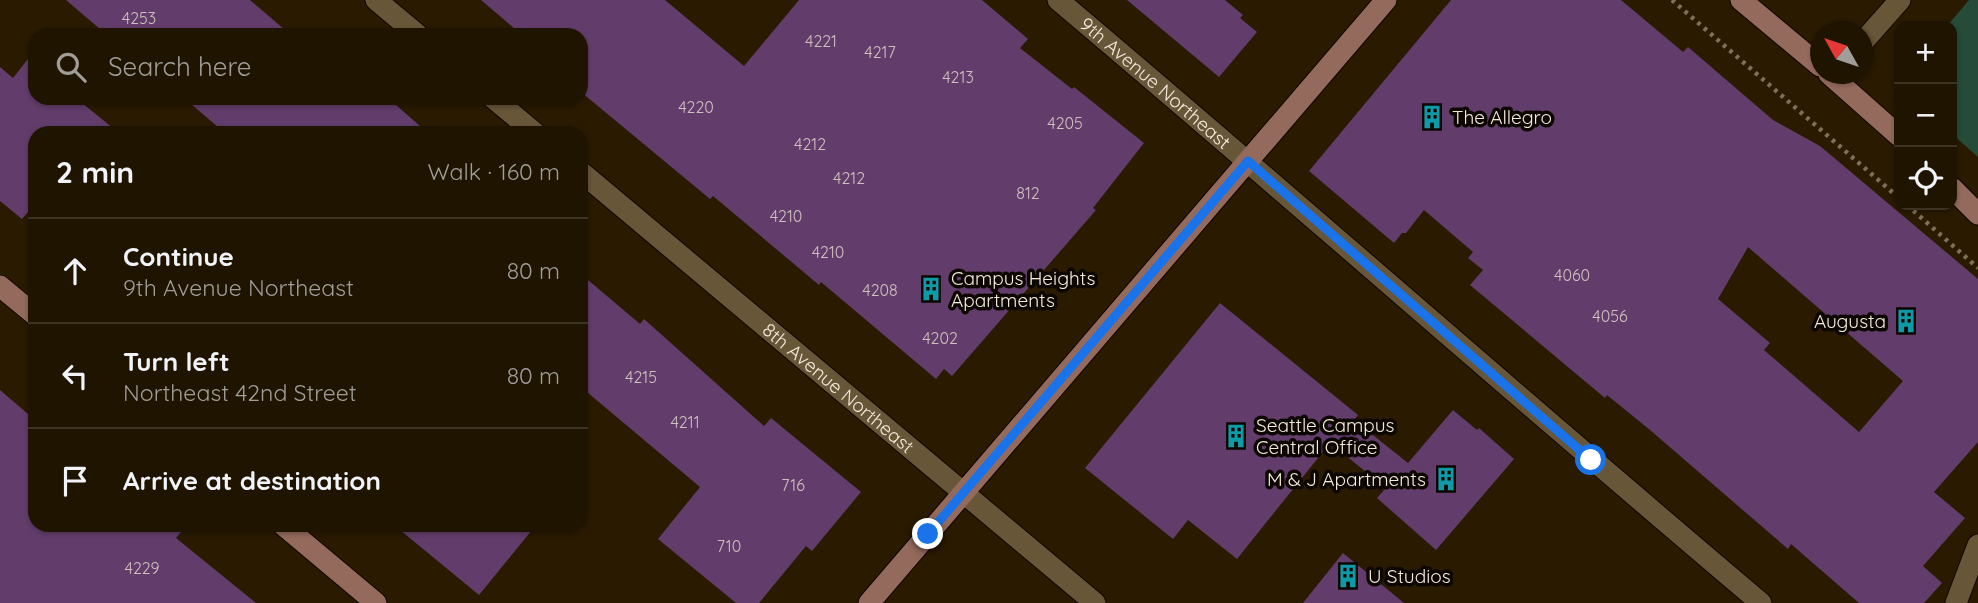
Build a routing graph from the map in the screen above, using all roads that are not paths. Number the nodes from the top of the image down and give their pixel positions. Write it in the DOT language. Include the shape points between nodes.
graph roads {
  1 [pos="376,0"];
  2 [pos="1058,0"];
  3 [pos="1386,0"];
  4 [pos="1741,0"];
  5 [pos="1900,0"];
  6 [pos="410,28"];
  7 [pos="1873,31"];
  8 [pos="1810,56"];
  9 [pos="1842,84"];
  10 [pos="501,105"];
  11 [pos="527,126"];
  12 [pos="1894,131"];
  13 [pos="1248,161"];
  14 [pos="588,178"];
  15 [pos="1957,193"];
  16 [pos="1978,214"];
  17 [pos="0,286"];
  18 [pos="28,309"];
  19 [pos="962,493"];
  20 [pos="291,532"];
  21 [pos="1978,545"];
  22 [pos="376,603"];
  23 [pos="869,603"];
  24 [pos="1095,603"];
  25 [pos="1762,603"];
  26 [pos="1956,603"];
  1 -- 6 [label="street"];
  2 -- 13 [label="street, 9th Avenue Northeast"];
  3 -- 13 [label="street"];
  4 -- 8 [label="street"];
  5 -- 7 [label="street"];
  9 -- 12 [label="street"];
  10 -- 11 [label="street"];
  13 -- 19 [label="street"];
  13 -- 25 [label="street, 9th Avenue Northeast"];
  14 -- 19 [label="street, 8th Avenue Northeast"];
  15 -- 16 [label="street"];
  17 -- 18 [label="street"];
  19 -- 23 [label="street"];
  19 -- 24 [label="street, 8th Avenue Northeast"];
  20 -- 22 [label="street"];
  21 -- 26 [label="street"];
}
